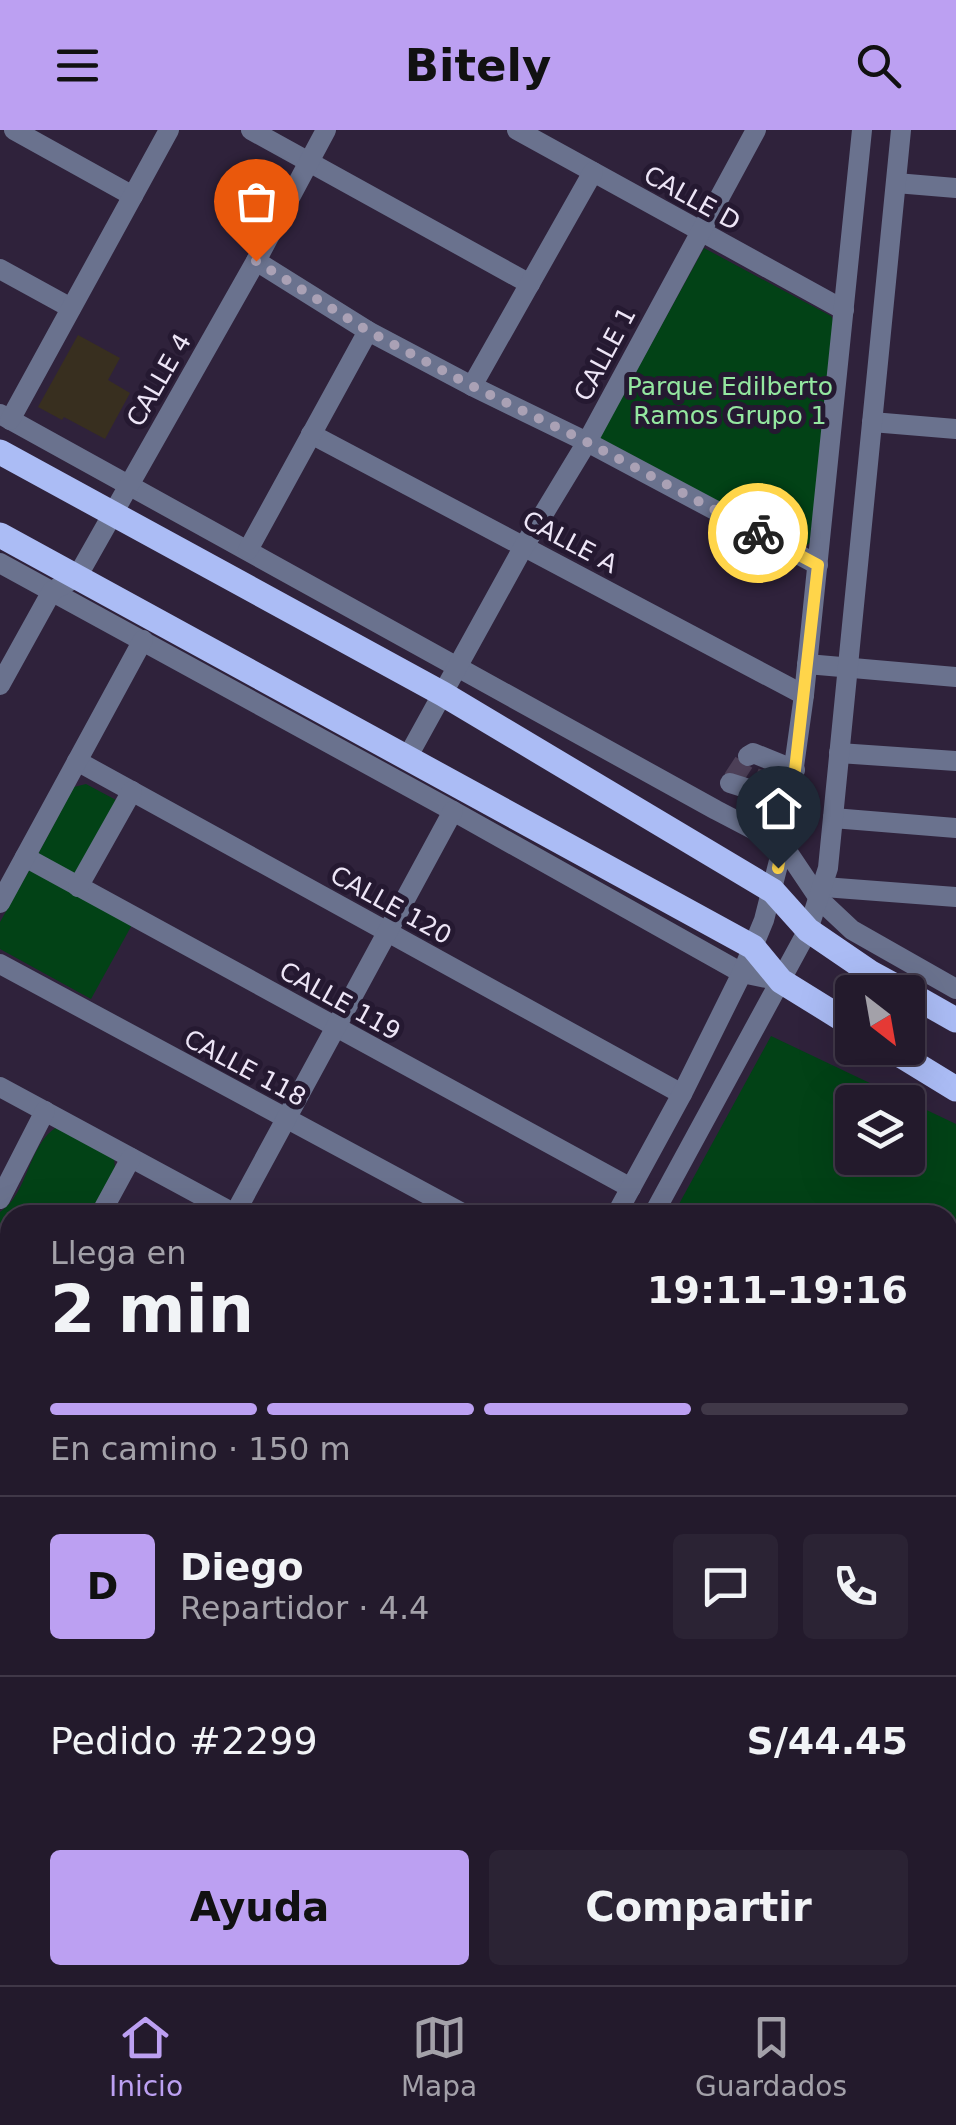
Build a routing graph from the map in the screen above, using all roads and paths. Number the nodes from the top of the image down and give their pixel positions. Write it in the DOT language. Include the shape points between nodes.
graph roads {
  1 [pos="14,130"];
  2 [pos="168,130"];
  3 [pos="252,130"];
  4 [pos="326,130"];
  5 [pos="516,130"];
  6 [pos="756,130"];
  7 [pos="862,130"];
  8 [pos="900,130"];
  9 [pos="308,162"];
  10 [pos="594,172"];
  11 [pos="896,183"];
  12 [pos="956,188"];
  13 [pos="133,196"];
  14 [pos="700,231"];
  15 [pos="256,261"];
  16 [pos="0,269"];
  17 [pos="530,284"];
  18 [pos="71,308"];
  19 [pos="844,310"];
  20 [pos="368,331"];
  21 [pos="472,386"];
  22 [pos="5,417"];
  23 [pos="872,422"];
  24 [pos="956,429"];
  25 [pos="312,434"];
  26 [pos="587,442"];
  27 [pos="0,452"];
  28 [pos="128,484"];
  29 [pos="112,513"];
  30 [pos="0,535"];
  31 [pos="524,546"];
  32 [pos="248,550"];
  33 [pos="0,563"];
  34 [pos="818,565"];
  35 [pos="77,577"];
  36 [pos="52,591"];
  37 [pos="143,640"];
  38 [pos="808,664"];
  39 [pos="458,666"];
  40 [pos="846,667"];
  41 [pos="956,677"];
  42 [pos="0,685"];
  43 [pos="442,694"];
  44 [pos="804,695"];
  45 [pos="839,753"];
  46 [pos="748,756"];
  47 [pos="407,758"];
  48 [pos="77,761"];
  49 [pos="956,762"];
  50 [pos="795,770"];
  51 [pos="765,778"];
  52 [pos="132,791"];
  53 [pos="790,802"];
  54 [pos="716,810"];
  55 [pos="453,811"];
  56 [pos="833,818"];
  57 [pos="748,826"];
  58 [pos="956,828"];
  59 [pos="784,845"];
  60 [pos="25,857"];
  61 [pos="78,887"];
  62 [pos="772,891"];
  63 [pos="822,893"];
  64 [pos="956,896"];
  65 [pos="0,902"];
  66 [pos="808,930"];
  67 [pos="388,932"];
  68 [pos="753,947"];
  69 [pos="0,964"];
  70 [pos="742,973"];
  71 [pos="876,975"];
  72 [pos="780,981"];
  73 [pos="953,983"];
  74 [pos="925,1003"];
  75 [pos="835,1015"];
  76 [pos="956,1020"];
  77 [pos="336,1027"];
  78 [pos="916,1065"];
  79 [pos="0,1087"];
  80 [pos="956,1089"];
  81 [pos="682,1094"];
  82 [pos="45,1111"];
  83 [pos="286,1118"];
  84 [pos="131,1158"];
  85 [pos="631,1188"];
  86 [pos="0,1198"];
  87 [pos="105,1205"];
  88 [pos="218,1205"];
  89 [pos="240,1205"];
  90 [pos="447,1205"];
  91 [pos="622,1205"];
  92 [pos="658,1205"];
  1 -- 13 [label="street"];
  2 -- 13 [label="street"];
  3 -- 9 [label="street"];
  4 -- 9 [label="street, CALLE 4"];
  5 -- 10 [label="street, CALLE D"];
  6 -- 14 [label="street, CALLE 1"];
  7 -- 19 [label="street"];
  8 -- 11 [label="street"];
  9 -- 15 [label="street, CALLE 4"];
  9 -- 17 [label="street"];
  10 -- 14 [label="street, CALLE D"];
  10 -- 17 [label="street"];
  11 -- 12 [label="street"];
  11 -- 23 [label="street"];
  13 -- 18 [label="street"];
  14 -- 19 [label="street, CALLE D"];
  14 -- 26 [label="street, CALLE 1"];
  15 -- 20 [label="street"];
  15 -- 28 [label="street, CALLE 4"];
  16 -- 18 [label="street"];
  17 -- 21 [label="street"];
  18 -- 22 [label="street"];
  19 -- 34 [label="street"];
  20 -- 21 [label="street"];
  20 -- 25 [label="street"];
  21 -- 26 [label="street"];
  22 -- 28 [label="street"];
  23 -- 24 [label="street"];
  23 -- 40 [label="street"];
  25 -- 31 [label="street, CALLE A"];
  25 -- 32 [label="street"];
  26 -- 31 [label="street, CALLE 1"];
  26 -- 34 [label="street"];
  27 -- 29 [label="main road"];
  28 -- 29 [label="street, CALLE 4"];
  28 -- 32 [label="street"];
  29 -- 35 [label="street, CALLE 4"];
  29 -- 43 [label="main road"];
  30 -- 35 [label="main road"];
  31 -- 39 [label="street, CALLE 1"];
  31 -- 44 [label="street, CALLE A"];
  32 -- 39 [label="street"];
  33 -- 36 [label="street"];
  34 -- 38 [label="street"];
  35 -- 36 [label="street"];
  35 -- 47 [label="main road"];
  36 -- 37 [label="street"];
  36 -- 42 [label="street"];
  37 -- 48 [label="street"];
  37 -- 55 [label="street"];
  38 -- 40 [label="street"];
  38 -- 44 [label="street"];
  39 -- 43 [label="street, CALLE 1"];
  39 -- 54 [label="street"];
  40 -- 41 [label="street"];
  40 -- 45 [label="street"];
  43 -- 47 [label="street, CALLE 1"];
  43 -- 62 [label="main road"];
  44 -- 50 [label="street"];
  45 -- 49 [label="street"];
  45 -- 56 [label="street"];
  46 -- 51 [label="street" via="753,753"];
  47 -- 68 [label="main road"];
  48 -- 52 [label="street, CALLE 120"];
  48 -- 60 [label="street"];
  50 -- 51 [label="street"];
  50 -- 53 [label="street"];
  51 -- 53 [label="street"];
  51 -- 54 [label="street" via="732,781"];
  51 -- 57 [label="street"];
  52 -- 61 [label="street"];
  52 -- 67 [label="street, CALLE 120"];
  53 -- 59 [label="street"];
  54 -- 57 [label="street"];
  55 -- 67 [label="street"];
  55 -- 70 [label="street"];
  56 -- 58 [label="street"];
  56 -- 63 [label="street"];
  57 -- 59 [label="street"];
  59 -- 62 [label="street"];
  59 -- 63 [label="street"];
  60 -- 61 [label="street, CALLE 119"];
  60 -- 65 [label="street"];
  61 -- 77 [label="street, CALLE 119"];
  62 -- 66 [label="main road"];
  62 -- 68 [label="street"];
  63 -- 64 [label="street"];
  63 -- 66 [label="street"];
  63 -- 73 [label="street" via="852,930"];
  66 -- 71 [label="main road"];
  66 -- 72 [label="street"];
  67 -- 77 [label="street"];
  67 -- 81 [label="street, CALLE 120"];
  68 -- 70 [label="street"];
  68 -- 72 [label="main road"];
  69 -- 83 [label="street, CALLE 118"];
  70 -- 72 [label="street"];
  70 -- 81 [label="street"];
  72 -- 75 [label="main road"];
  72 -- 92 [label="street"];
  74 -- 76 [label="main road"];
  77 -- 83 [label="street"];
  77 -- 85 [label="street, CALLE 119"];
  78 -- 80 [label="main road"];
  79 -- 82 [label="street"];
  81 -- 85 [label="street"];
  82 -- 84 [label="street"];
  82 -- 86 [label="street"];
  83 -- 89 [label="street"];
  83 -- 90 [label="street, CALLE 118"];
  84 -- 87 [label="street"];
  84 -- 88 [label="street"];
  85 -- 91 [label="street"];
}
